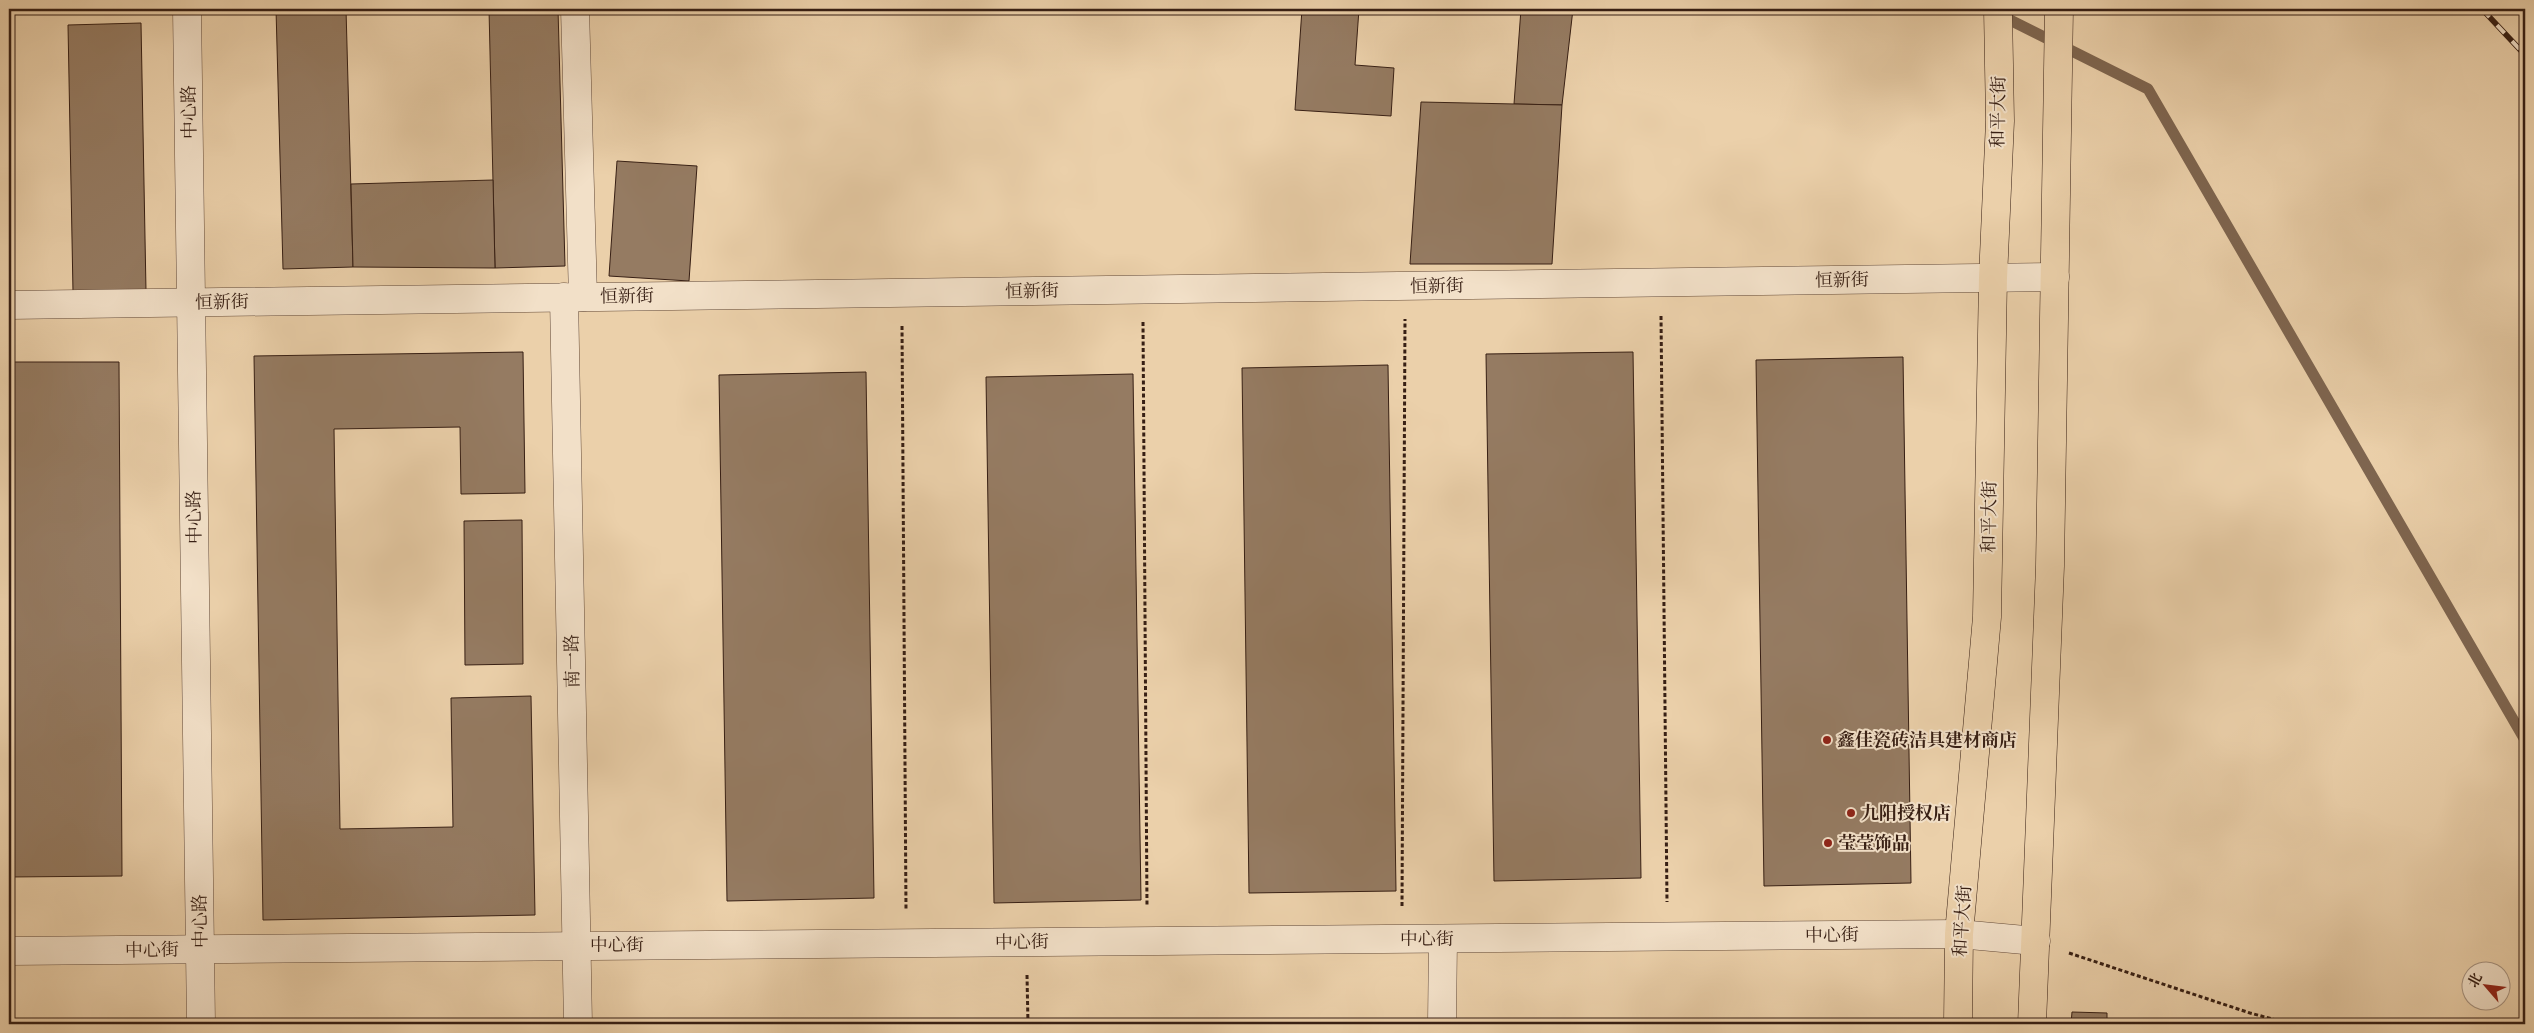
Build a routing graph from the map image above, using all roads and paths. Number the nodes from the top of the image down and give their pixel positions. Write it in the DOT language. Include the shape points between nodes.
graph roads {
  1 [pos="187,9"];
  2 [pos="575,9"];
  3 [pos="1998,9"];
  4 [pos="2059,9"];
  5 [pos="2055,277"];
  6 [pos="1993,278"];
  7 [pos="1661,283"];
  8 [pos="1405,286"];
  9 [pos="1143,289"];
  10 [pos="902,293"];
  11 [pos="574,297"];
  12 [pos="191,302"];
  13 [pos="9,305"];
  14 [pos="1959,934"];
  15 [pos="1667,937"];
  16 [pos="1443,938"];
  17 [pos="1402,939"];
  18 [pos="1147,941"];
  19 [pos="1027,942"];
  20 [pos="2036,942"];
  21 [pos="906,943"];
  22 [pos="578,946"];
  23 [pos="200,949"];
  24 [pos="9,951"];
  25 [pos="201,1024"];
  26 [pos="578,1024"];
  27 [pos="1028,1024"];
  28 [pos="1442,1024"];
  29 [pos="1958,1024"];
  30 [pos="2032,1024"];
  31 [pos="2291,1024"];
  1 -- 12 [label="street, 中心路"];
  2 -- 11 [label="street, 南一路"];
  3 -- 6 [label="main road, 和平大街" via="2000,121"];
  4 -- 5 [label="main road"];
  5 -- 6 [label="street, 恒新街"];
  5 -- 20 [label="main road" via="2050,566"];
  6 -- 7 [label="street, 恒新街"];
  6 -- 14 [label="main road, 和平大街" via="1987,617"];
  7 -- 8 [label="street, 恒新街"];
  7 -- 15 [label="path"];
  8 -- 9 [label="street, 恒新街"];
  8 -- 17 [label="path"];
  9 -- 10 [label="street, 恒新街"];
  9 -- 18 [label="path"];
  10 -- 11 [label="street, 恒新街"];
  10 -- 21 [label="path"];
  11 -- 12 [label="street, 恒新街"];
  11 -- 22 [label="street, 南一路"];
  12 -- 13 [label="street, 恒新街"];
  12 -- 23 [label="street, 中心路"];
  14 -- 15 [label="street, 中心街"];
  14 -- 20 [label="street, 中心街"];
  14 -- 29 [label="main road, 和平大街"];
  15 -- 16 [label="street, 中心街"];
  16 -- 17 [label="street, 中心街"];
  16 -- 28 [label="street"];
  17 -- 18 [label="street, 中心街"];
  18 -- 19 [label="street, 中心街"];
  19 -- 21 [label="street, 中心街"];
  19 -- 27 [label="path"];
  20 -- 30 [label="main road"];
  20 -- 31 [label="path"];
  21 -- 22 [label="street, 中心街"];
  22 -- 23 [label="street, 中心街"];
  22 -- 26 [label="street, 南一路"];
  23 -- 24 [label="street, 中心街"];
  23 -- 25 [label="street, 中心路"];
}
